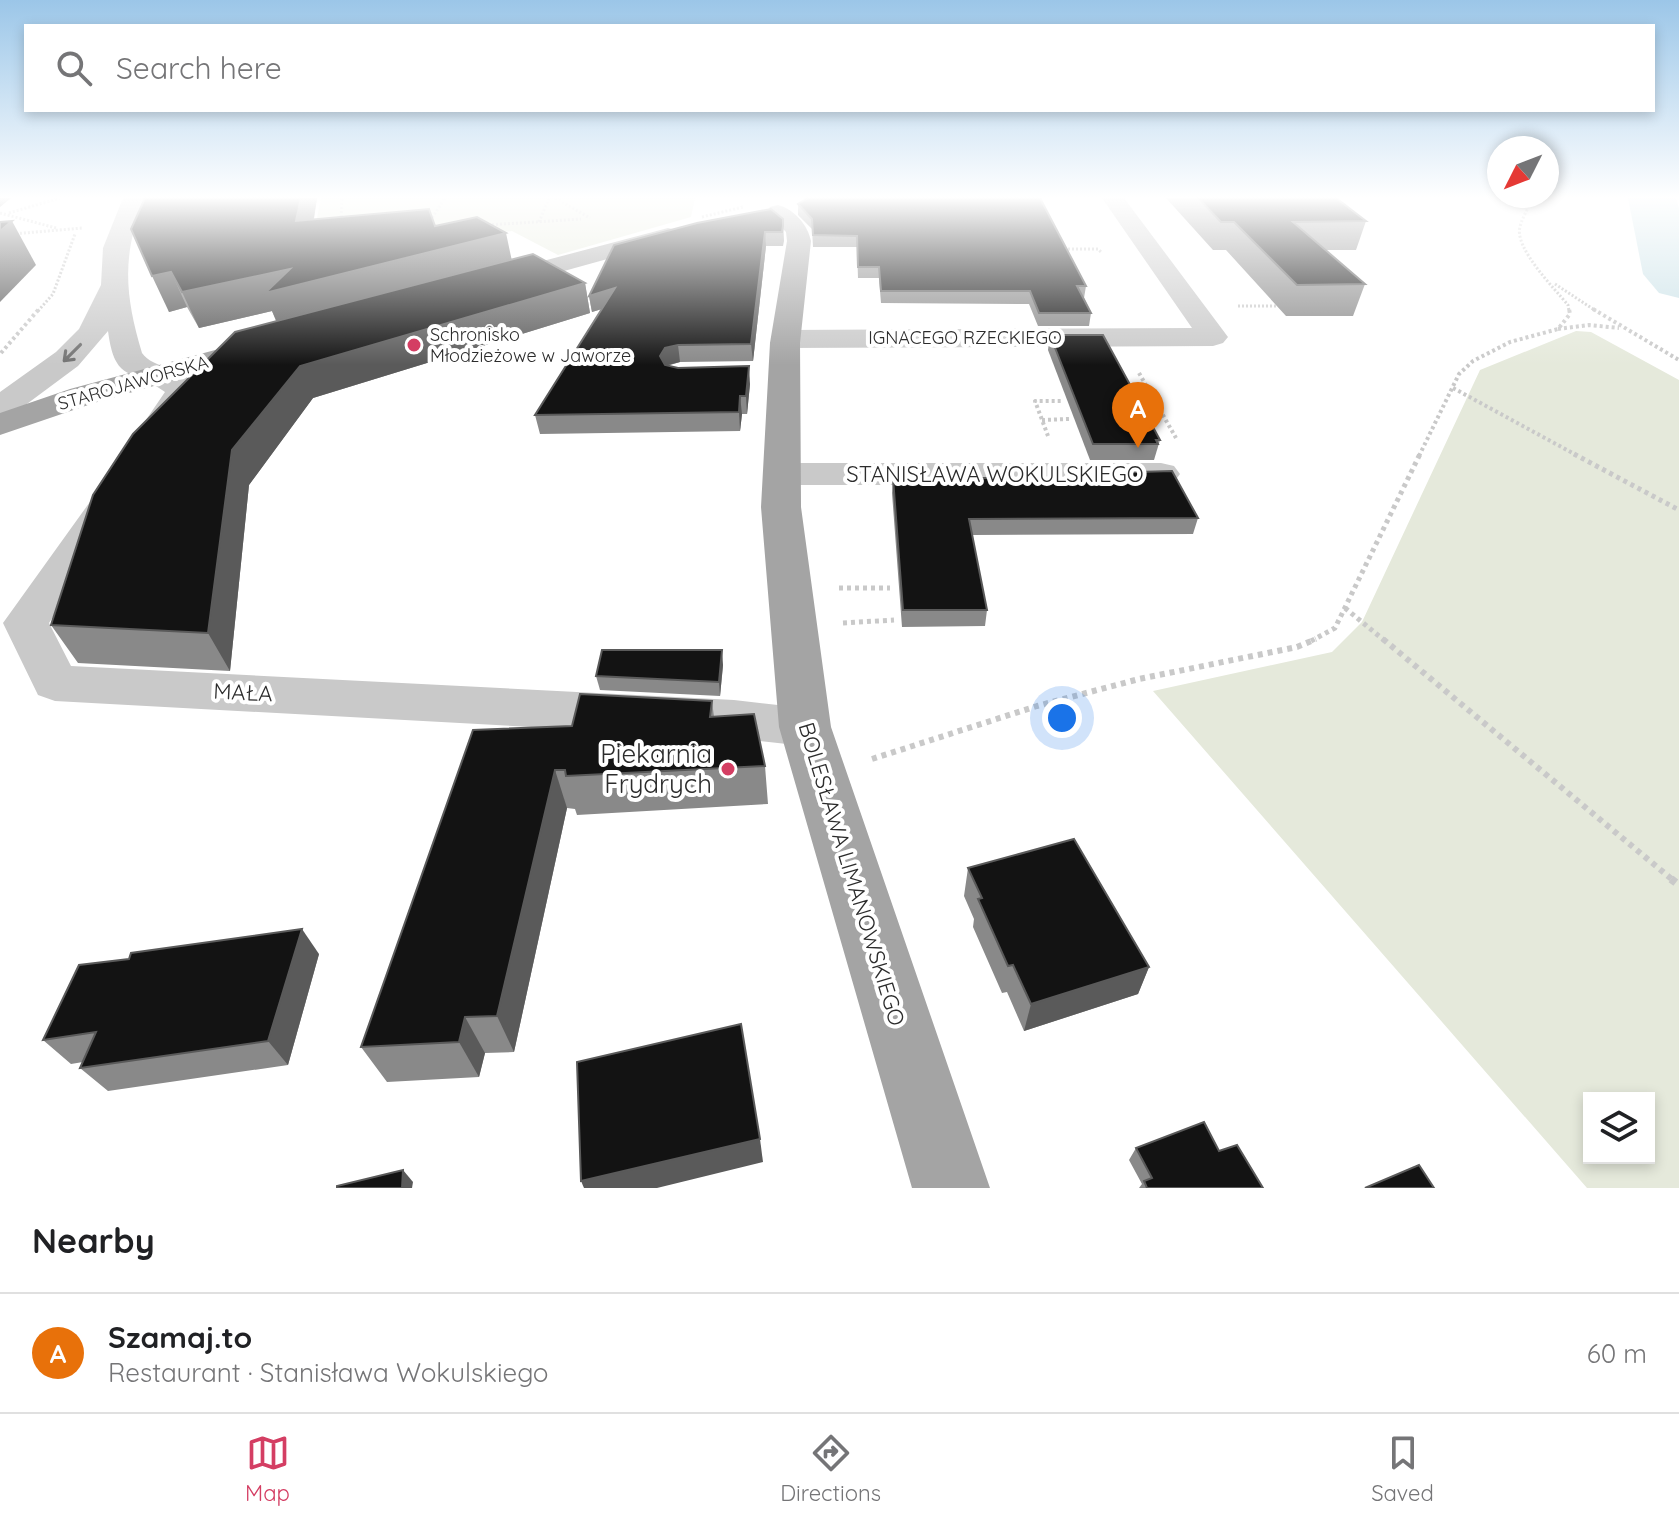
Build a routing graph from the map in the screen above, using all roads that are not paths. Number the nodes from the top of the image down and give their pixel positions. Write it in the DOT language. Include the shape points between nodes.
graph roads {
  1 [pos="114,253"];
  2 [pos="593,253"];
  3 [pos="797,253"];
  4 [pos="1153,253"];
  5 [pos="112,288"];
  6 [pos="472,289"];
  7 [pos="290,339"];
  8 [pos="786,339"];
  9 [pos="160,374"];
  10 [pos="0,408"];
  11 [pos="0,425"];
  12 [pos="782,474"];
  13 [pos="1161,474"];
  14 [pos="812,749"];
  15 [pos="951,1188"];
  1 -- 5 [label="street"];
  2 -- 6 [label="main road"];
  3 -- 8 [label="main road, BOLESŁAWA LIMANOWSKIEGO"];
  4 -- 8 [label="street, IGNACEGO RZECKIEGO" via="1213,337"];
  5 -- 9 [label="street" via="130,361"];
  5 -- 10 [label="street, one-way" via="92,333 49,374"];
  7 -- 9 [label="main road, STAROJAWORSKA"];
  8 -- 12 [label="main road, BOLESŁAWA LIMANOWSKIEGO"];
  9 -- 11 [label="main road, STAROJAWORSKA"];
  9 -- 14 [label="street, MAŁA" via="183,389 26,623 55,683 703,717"];
  12 -- 13 [label="street, STANISŁAWA WOKULSKIEGO"];
  12 -- 14 [label="main road, BOLESŁAWA LIMANOWSKIEGO" via="784,552"];
  14 -- 15 [label="main road, BOLESŁAWA LIMANOWSKIEGO"];
}
